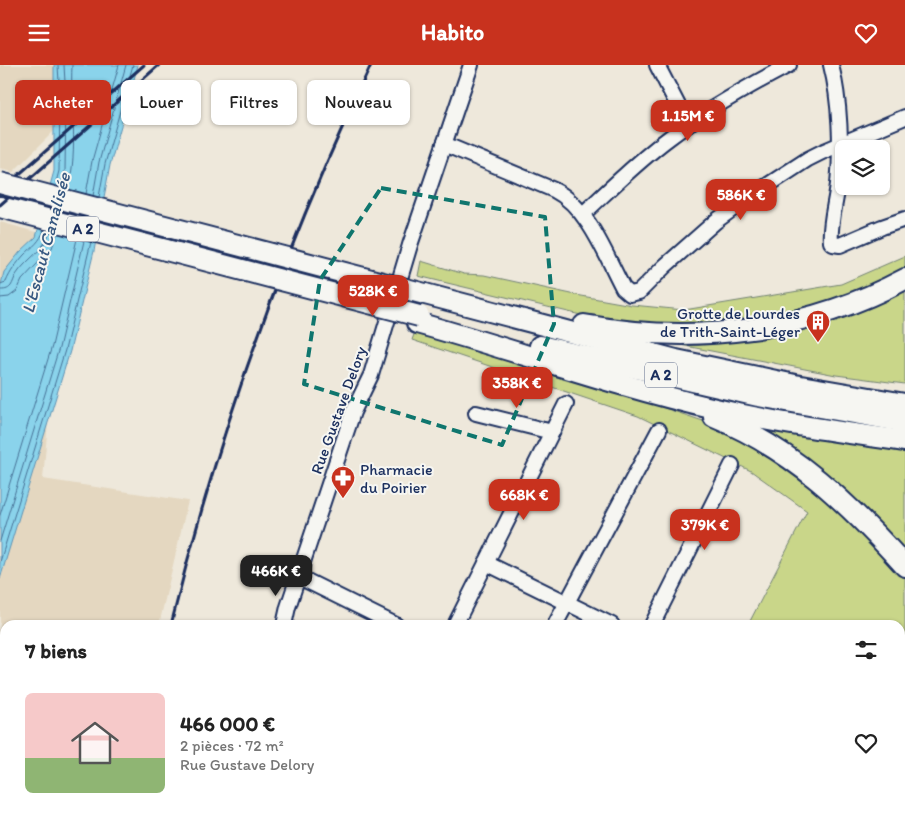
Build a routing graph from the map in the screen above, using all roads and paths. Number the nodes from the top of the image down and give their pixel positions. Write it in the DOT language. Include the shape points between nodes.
graph roads {
  1 [pos="471,65"];
  2 [pos="657,65"];
  3 [pos="789,65"];
  4 [pos="832,65"];
  5 [pos="905,117"];
  6 [pos="688,125"];
  7 [pos="839,140"];
  8 [pos="849,140"];
  9 [pos="444,143"];
  10 [pos="835,146"];
  11 [pos="0,183"];
  12 [pos="836,195"];
  13 [pos="0,207"];
  14 [pos="583,214"];
  15 [pos="905,219"];
  16 [pos="905,279"];
  17 [pos="513,317"];
  18 [pos="418,319"];
  19 [pos="559,329"];
  20 [pos="637,388"];
  21 [pos="905,390"];
  22 [pos="566,404"];
  23 [pos="905,404"];
  24 [pos="476,413"];
  25 [pos="905,422"];
  26 [pos="660,430"];
  27 [pos="552,432"];
  28 [pos="905,441"];
  29 [pos="732,465"];
  30 [pos="486,563"];
  31 [pos="905,567"];
  32 [pos="299,577"];
  33 [pos="567,603"];
  34 [pos="285,620"];
  35 [pos="386,620"];
  36 [pos="458,620"];
  37 [pos="558,620"];
  38 [pos="602,620"];
  39 [pos="654,620"];
  1 -- 9 [label="street, Rue Gustave Delory"];
  2 -- 6 [label="street"];
  3 -- 6 [label="street" via="716,105"];
  4 -- 7 [label="street"];
  5 -- 8 [label="street"];
  6 -- 14 [label="street" via="624,175"];
  9 -- 14 [label="street" via="560,193"];
  9 -- 32 [label="street, Rue Gustave Delory" via="371,375 354,412"];
  10 -- 14 [label="street" via="808,159 724,215 639,292 632,294 625,292"];
  11 -- 17 [label="highway, A 2, bridge"];
  12 -- 15 [label="street" via="831,243 840,245"];
  13 -- 18 [label="highway, A 2, bridge" via="317,289 359,307"];
  16 -- 17 [label="highway" via="867,298 814,317 733,332 639,332"];
  17 -- 19 [label="highway, A 2"];
  18 -- 20 [label="highway"];
  18 -- 25 [label="highway, A 2" via="792,403"];
  19 -- 21 [label="highway"];
  19 -- 23 [label="highway, A 2" via="703,366"];
  20 -- 28 [label="highway" via="751,417"];
  20 -- 31 [label="highway" via="723,421 799,465 849,507"];
  22 -- 27 [label="street"];
  24 -- 27 [label="street"];
  26 -- 33 [label="street"];
  27 -- 30 [label="street"];
  29 -- 39 [label="street"];
  30 -- 33 [label="street"];
  30 -- 36 [label="street"];
  32 -- 34 [label="street, Rue Gustave Delory"];
  32 -- 35 [label="street"];
  33 -- 37 [label="street"];
  33 -- 38 [label="street"];
}
